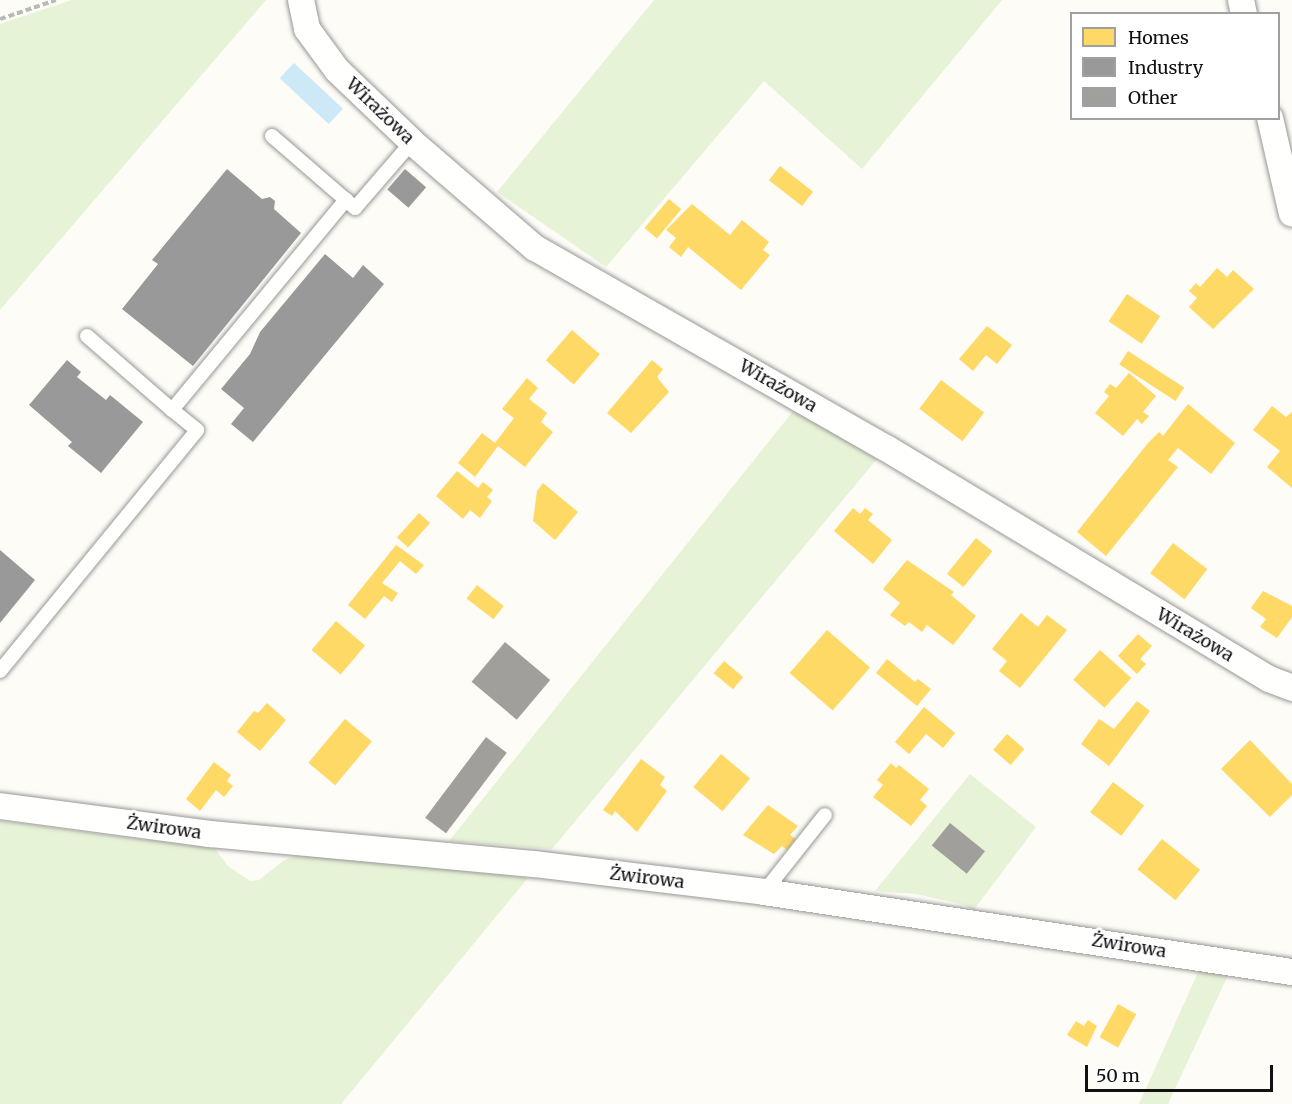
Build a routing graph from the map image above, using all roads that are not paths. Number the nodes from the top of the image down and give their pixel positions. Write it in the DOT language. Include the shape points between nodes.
graph roads {
  1 [pos="301,0"];
  2 [pos="1270,120"];
  3 [pos="272,136"];
  4 [pos="412,142"];
  5 [pos="346,200"];
  6 [pos="1292,214"];
  7 [pos="87,336"];
  8 [pos="172,410"];
  9 [pos="0,670"];
  10 [pos="1292,688"];
  11 [pos="0,806"];
  12 [pos="825,815"];
  13 [pos="764,892"];
  14 [pos="1292,972"];
  1 -- 4 [label="street, Wirażowa" via="307,28 338,70"];
  2 -- 6 [label="street"];
  3 -- 5 [label="lane"];
  4 -- 5 [label="lane" via="355,208"];
  4 -- 10 [label="street, Wirażowa" via="535,248 886,448 1269,679"];
  5 -- 8 [label="lane"];
  7 -- 8 [label="lane"];
  8 -- 9 [label="lane" via="197,430"];
  11 -- 13 [label="street, Żwirowa" via="210,834 534,864"];
  12 -- 13 [label="lane"];
  13 -- 14 [label="street, Żwirowa"];
}
